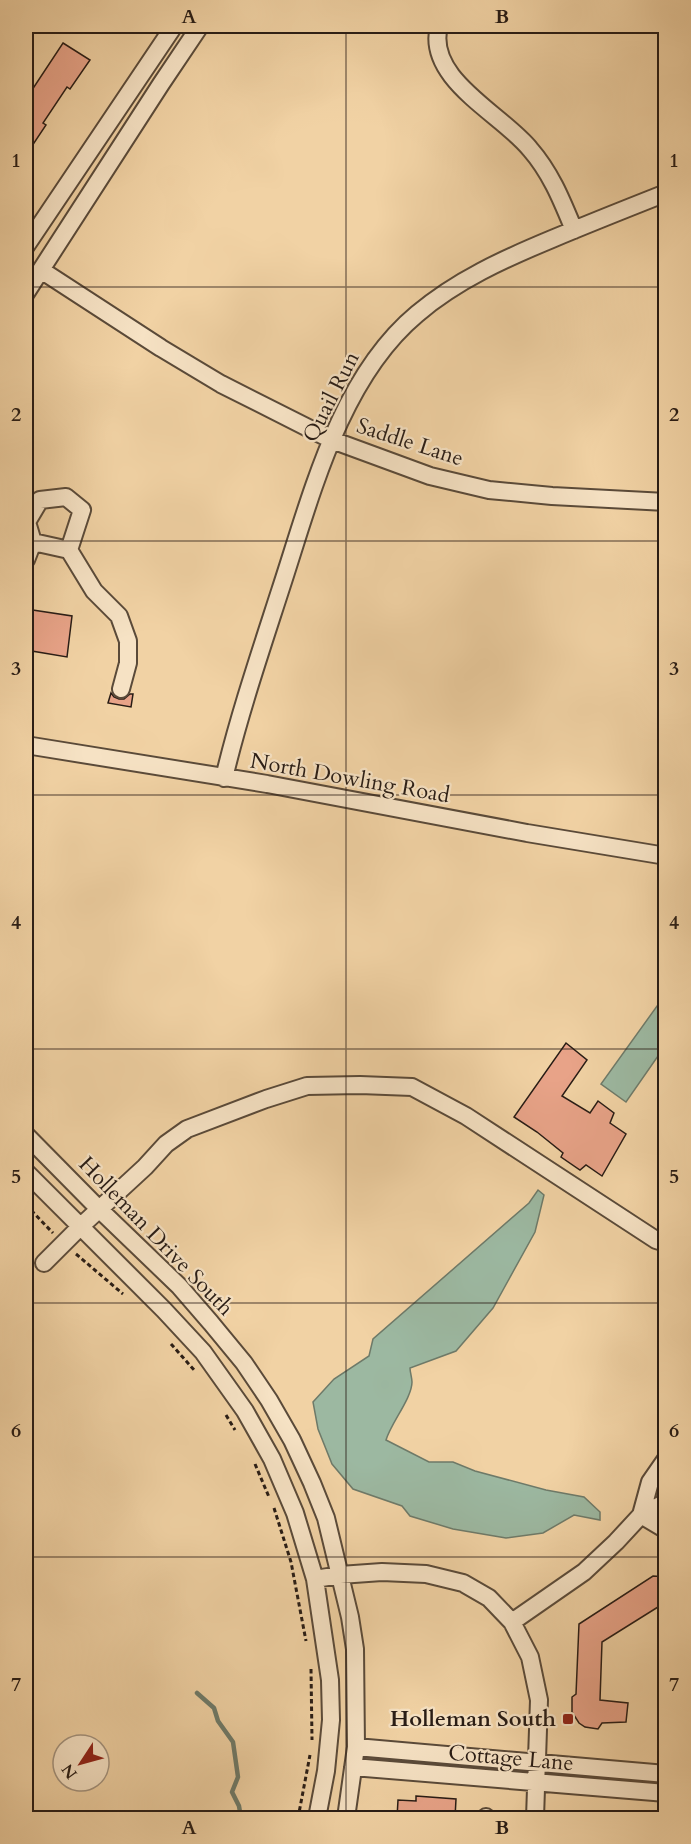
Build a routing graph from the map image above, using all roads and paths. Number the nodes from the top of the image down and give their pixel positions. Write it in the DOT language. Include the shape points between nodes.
graph roads {
  1 [pos="174,26"];
  2 [pos="200,26"];
  3 [pos="439,26"];
  4 [pos="666,193"];
  5 [pos="574,230"];
  6 [pos="26,246"];
  7 [pos="41,270"];
  8 [pos="26,293"];
  9 [pos="332,440"];
  10 [pos="666,502"];
  11 [pos="33,542"];
  12 [pos="69,550"];
  13 [pos="26,560"];
  14 [pos="122,689"];
  15 [pos="26,745"];
  16 [pos="224,778"];
  17 [pos="666,856"];
  18 [pos="26,1134"];
  19 [pos="26,1172"];
  20 [pos="26,1205"];
  21 [pos="99,1209"];
  22 [pos="81,1226"];
  23 [pos="661,1242"];
  24 [pos="64,1243"];
  25 [pos="666,1255"];
  26 [pos="44,1263"];
  27 [pos="124,1294"];
  28 [pos="171,1344"];
  29 [pos="201,1378"];
  30 [pos="221,1406"];
  31 [pos="239,1435"];
  32 [pos="251,1454"];
  33 [pos="666,1460"];
  34 [pos="666,1502"];
  35 [pos="641,1515"];
  36 [pos="666,1530"];
  37 [pos="340,1575"];
  38 [pos="315,1579"];
  39 [pos="512,1622"];
  40 [pos="307,1644"];
  41 [pos="311,1664"];
  42 [pos="356,1747"];
  43 [pos="537,1763"];
  44 [pos="353,1767"];
  45 [pos="617,1770"];
  46 [pos="666,1774"];
  47 [pos="537,1783"];
  48 [pos="615,1789"];
  49 [pos="666,1793"];
  50 [pos="298,1818"];
  51 [pos="317,1818"];
  52 [pos="346,1818"];
  53 [pos="535,1818"];
  1 -- 6 [label="street"];
  2 -- 7 [label="street"];
  3 -- 5 [label="street" via="438,46 451,76 530,147 556,187"];
  4 -- 5 [label="street, Quail Run"];
  5 -- 9 [label="street, Quail Run" via="479,272 412,318 381,350 365,374"];
  7 -- 8 [label="street"];
  7 -- 9 [label="street, Saddle Lane" via="221,384"];
  9 -- 10 [label="street, Saddle Lane" via="430,476 489,490"];
  9 -- 16 [label="street, Quail Run" via="236,729"];
  11 -- 12 [label="street"];
  11 -- 12 [label="street" via="27,522 40,500 66,497 82,510"];
  11 -- 13 [label="street"];
  12 -- 14 [label="street" via="94,591 119,616 128,641"];
  15 -- 16 [label="street, North Dowling Road"];
  16 -- 17 [label="street, North Dowling Road"];
  18 -- 21 [label="street, Holleman Drive South"];
  19 -- 22 [label="street, Holleman Drive South"];
  20 -- 24 [label="path"];
  21 -- 22 [label="street"];
  21 -- 23 [label="street" via="166,1144 187,1129 307,1086 412,1087 466,1116"];
  21 -- 37 [label="street, Holleman Drive South" via="179,1286 244,1363 269,1400 312,1483 326,1518"];
  22 -- 24 [label="street"];
  22 -- 38 [label="street, Holleman Drive South" via="203,1352 245,1411 272,1459 295,1513"];
  23 -- 25 [label="street"];
  24 -- 26 [label="street"];
  24 -- 27 [label="path"];
  28 -- 29 [label="path"];
  30 -- 31 [label="path"];
  32 -- 40 [label="path" via="291,1562"];
  33 -- 35 [label="street" via="650,1482"];
  34 -- 35 [label="street"];
  35 -- 36 [label="street"];
  35 -- 39 [label="street" via="584,1572"];
  37 -- 38 [label="street"];
  37 -- 39 [label="street" via="426,1574 463,1583 489,1599"];
  37 -- 42 [label="street, Holleman Drive South" via="355,1649"];
  38 -- 51 [label="street, Holleman Drive South" via="330,1680 331,1720"];
  39 -- 43 [label="street" via="530,1657 539,1700"];
  41 -- 50 [label="path" via="312,1748"];
  42 -- 43 [label="street, Cottage Lane"];
  42 -- 44 [label="street, Holleman Drive South"];
  43 -- 45 [label="street, Cottage Lane"];
  43 -- 47 [label="street"];
  44 -- 47 [label="street, Cottage Lane"];
  44 -- 52 [label="street, Holleman Drive South"];
  45 -- 46 [label="street, Cottage Lane"];
  45 -- 48 [label="street"];
  47 -- 48 [label="street, Cottage Lane"];
  47 -- 53 [label="street"];
  48 -- 49 [label="street, Cottage Lane"];
}
